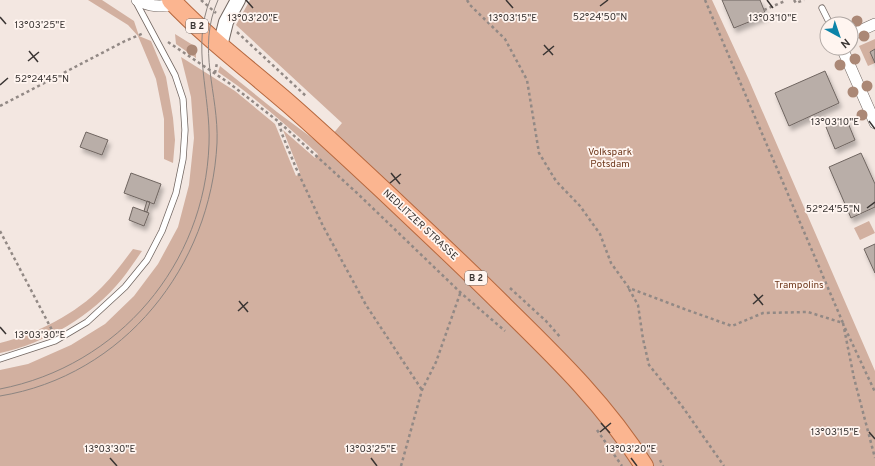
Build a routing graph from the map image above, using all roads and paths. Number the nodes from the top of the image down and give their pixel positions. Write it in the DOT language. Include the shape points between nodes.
graph roads {
  1 [pos="136,0"];
  2 [pos="238,0"];
  3 [pos="467,0"];
  4 [pos="705,0"];
  5 [pos="785,0"];
  6 [pos="794,0"];
  7 [pos="804,0"];
  8 [pos="177,1"];
  9 [pos="822,8"];
  10 [pos="764,10"];
  11 [pos="826,16"];
  12 [pos="875,24"];
  13 [pos="151,30"];
  14 [pos="859,31"];
  15 [pos="220,46"];
  16 [pos="846,56"];
  17 [pos="0,106"];
  18 [pos="279,122"];
  19 [pos="875,123"];
  20 [pos="0,231"];
  21 [pos="463,265"];
  22 [pos="629,288"];
  23 [pos="461,293"];
  24 [pos="843,323"];
  25 [pos="509,335"];
  26 [pos="57,340"];
  27 [pos="0,359"];
  28 [pos="422,390"];
  29 [pos="875,392"];
  30 [pos="597,429"];
  31 [pos="875,458"];
  32 [pos="401,466"];
  33 [pos="622,466"];
  34 [pos="644,466"];
  35 [pos="724,466"];
  1 -- 8 [label="street" via="153,6 163,6"];
  1 -- 13 [label="lane"];
  2 -- 15 [label="street" via="226,22"];
  3 -- 22 [label="path" via="505,39 527,80 539,153 556,181 580,206 600,234 611,263"];
  4 -- 24 [label="path"];
  5 -- 10 [label="path"];
  6 -- 7 [label="path" via="796,3"];
  8 -- 15 [label="main road, NEDLITZER STRASSE / B 2" via="195,25"];
  9 -- 11 [label="lane"];
  12 -- 14 [label="street"];
  13 -- 17 [label="path"];
  13 -- 18 [label="path" via="229,82"];
  13 -- 26 [label="lane" via="175,75 183,99 184,159 176,193 162,231 147,260 125,287 87,322"];
  15 -- 21 [label="main road, NEDLITZER STRASSE / B 2" via="324,136"];
  16 -- 19 [label="street"];
  18 -- 23 [label="path"];
  18 -- 28 [label="path" via="296,168 323,226 366,305"];
  20 -- 26 [label="path"];
  21 -- 23 [label="path"];
  21 -- 34 [label="main road, NEDLITZER STRASSE / B 2" via="559,360 600,405 628,440"];
  22 -- 24 [label="path" via="732,326 763,313 808,312"];
  22 -- 35 [label="path" via="638,305 649,366 682,406"];
  23 -- 25 [label="path"];
  23 -- 28 [label="path" via="436,362"];
  24 -- 29 [label="path"];
  24 -- 31 [label="path"];
  26 -- 27 [label="lane"];
  28 -- 32 [label="path"];
  30 -- 33 [label="path"];
}
